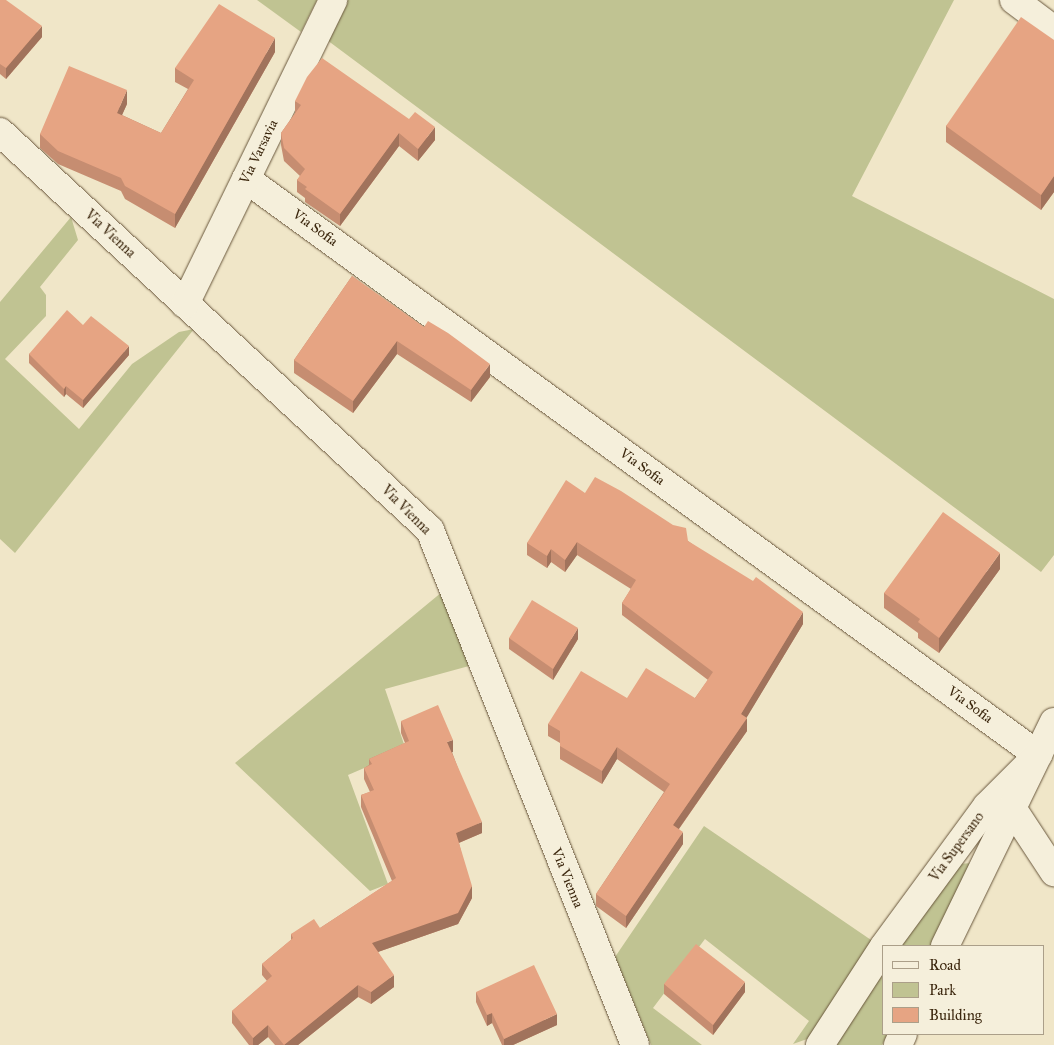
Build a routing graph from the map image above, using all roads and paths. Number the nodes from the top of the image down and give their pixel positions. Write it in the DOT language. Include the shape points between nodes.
graph roads {
  1 [pos="333,0"];
  2 [pos="1014,0"];
  3 [pos="1054,30"];
  4 [pos="0,132"];
  5 [pos="246,179"];
  6 [pos="185,304"];
  7 [pos="1054,722"];
  8 [pos="1038,755"];
  9 [pos="1012,808"];
  10 [pos="1054,872"];
  11 [pos="884,945"];
  12 [pos="945,945"];
  13 [pos="882,949"];
  14 [pos="635,1045"];
  15 [pos="820,1045"];
  1 -- 5 [label="street, Via Varsavia"];
  2 -- 3 [label="street"];
  4 -- 6 [label="street, Via Vienna"];
  5 -- 6 [label="street, Via Varsavia"];
  5 -- 8 [label="street, Via Sofia"];
  6 -- 14 [label="street, Via Vienna" via="430,530"];
  7 -- 8 [label="street, Via Supersano"];
  8 -- 9 [label="street, Via Supersano"];
  8 -- 11 [label="street, Via Supersano" via="987,806"];
  9 -- 10 [label="street"];
  9 -- 12 [label="street, Via Supersano"];
  13 -- 15 [label="street, Via Supersano"];
}
